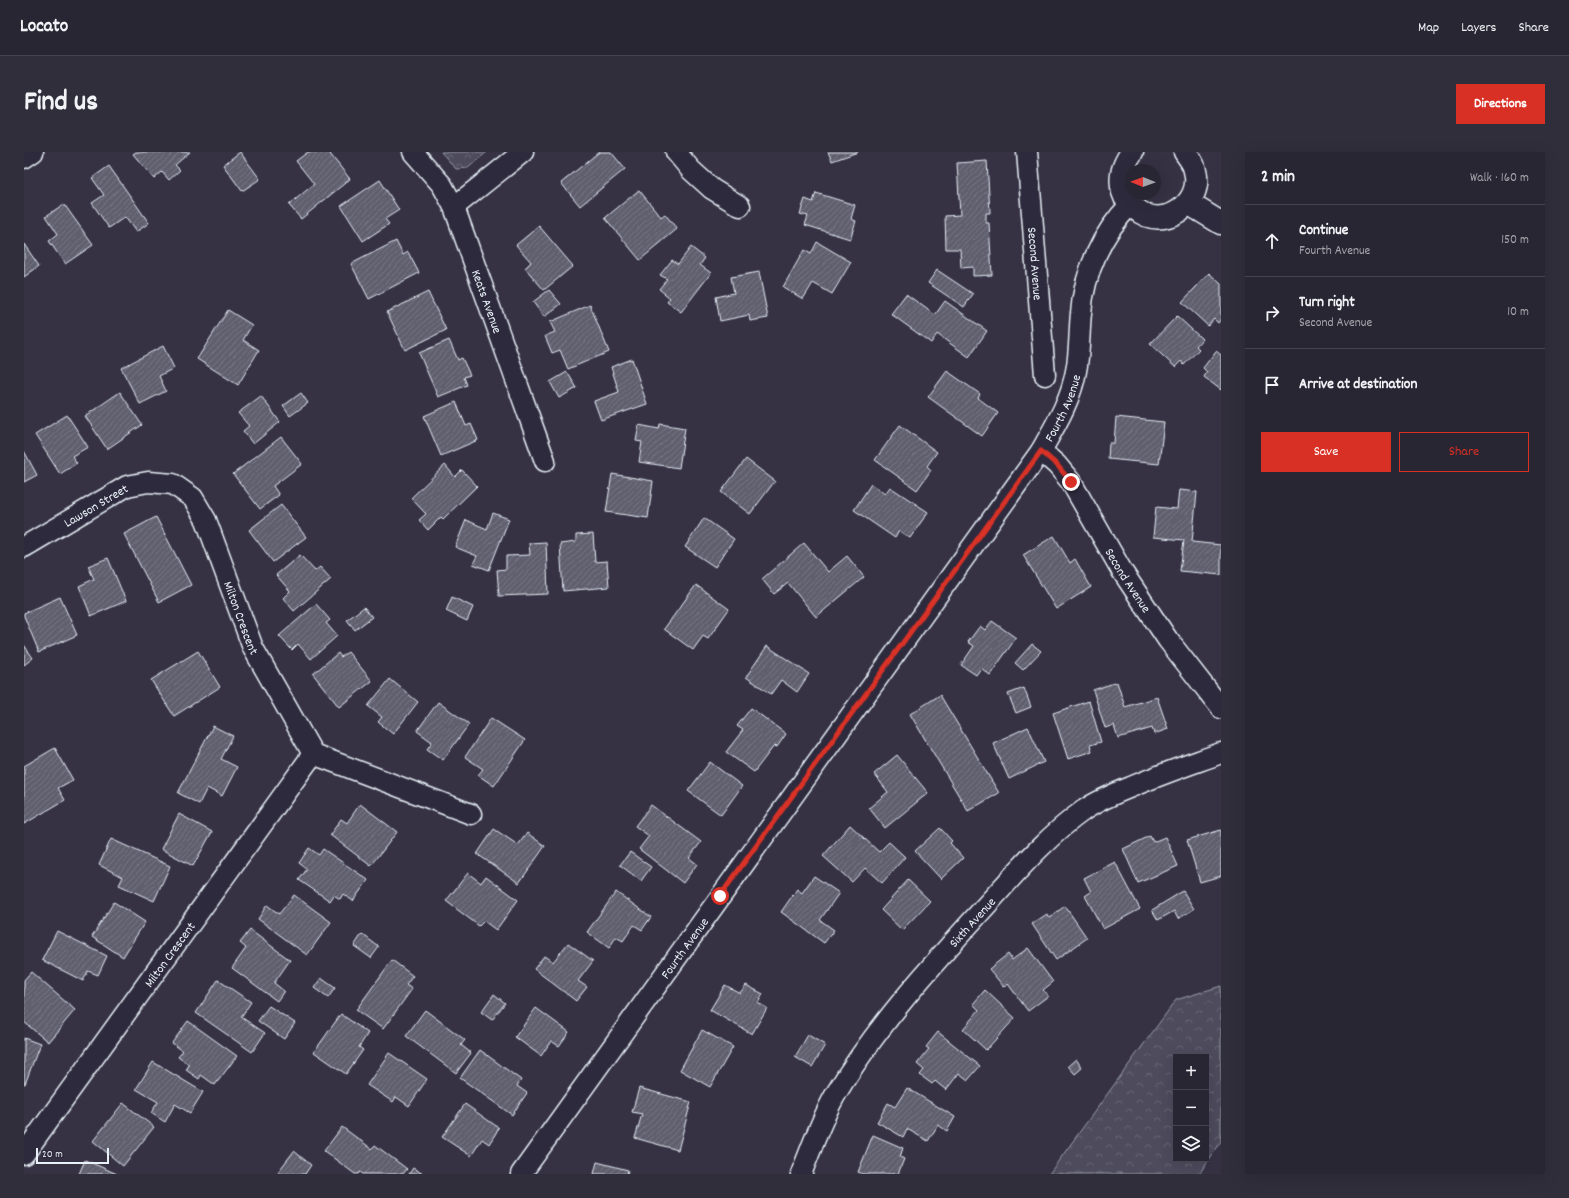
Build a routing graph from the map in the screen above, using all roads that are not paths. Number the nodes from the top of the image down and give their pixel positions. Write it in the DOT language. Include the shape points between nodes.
graph roads {
  1 [pos="33,152"];
  2 [pos="413,152"];
  3 [pos="523,152"];
  4 [pos="676,152"];
  5 [pos="1026,152"];
  6 [pos="1132,152"];
  7 [pos="1185,152"];
  8 [pos="24,158"];
  9 [pos="1188,203"];
  10 [pos="1130,205"];
  11 [pos="740,206"];
  12 [pos="454,207"];
  13 [pos="1221,223"];
  14 [pos="1045,375"];
  15 [pos="1041,451"];
  16 [pos="545,461"];
  17 [pos="172,484"];
  18 [pos="24,547"];
  19 [pos="1221,708"];
  20 [pos="1221,753"];
  21 [pos="313,754"];
  22 [pos="471,814"];
  23 [pos="24,1154"];
  24 [pos="521,1174"];
  25 [pos="801,1174"];
  1 -- 8 [label="street"];
  2 -- 12 [label="street, Keats Avenue" via="442,185"];
  3 -- 12 [label="street"];
  4 -- 11 [label="street" via="712,190"];
  5 -- 14 [label="street, Second Avenue"];
  6 -- 10 [label="street" via="1125,161 1121,184"];
  7 -- 9 [label="street" via="1196,171 1194,193"];
  9 -- 10 [label="street" via="1175,213 1160,218 1139,212"];
  9 -- 13 [label="street"];
  10 -- 15 [label="street, Fourth Avenue" via="1108,233 1092,264 1085,286 1076,371 1070,393"];
  12 -- 16 [label="street, Keats Avenue"];
  15 -- 19 [label="street, Second Avenue" via="1071,482 1122,571 1168,640"];
  15 -- 24 [label="street, Fourth Avenue"];
  17 -- 18 [label="street, Lawson Street" via="148,482 127,486"];
  17 -- 21 [label="street, Milton Crescent" via="193,498 206,520 253,648"];
  20 -- 25 [label="street, Sixth Avenue" via="1154,777 1085,809 1040,848 978,914 864,1051 836,1093"];
  21 -- 22 [label="street"];
  21 -- 23 [label="street, Milton Crescent"];
}
